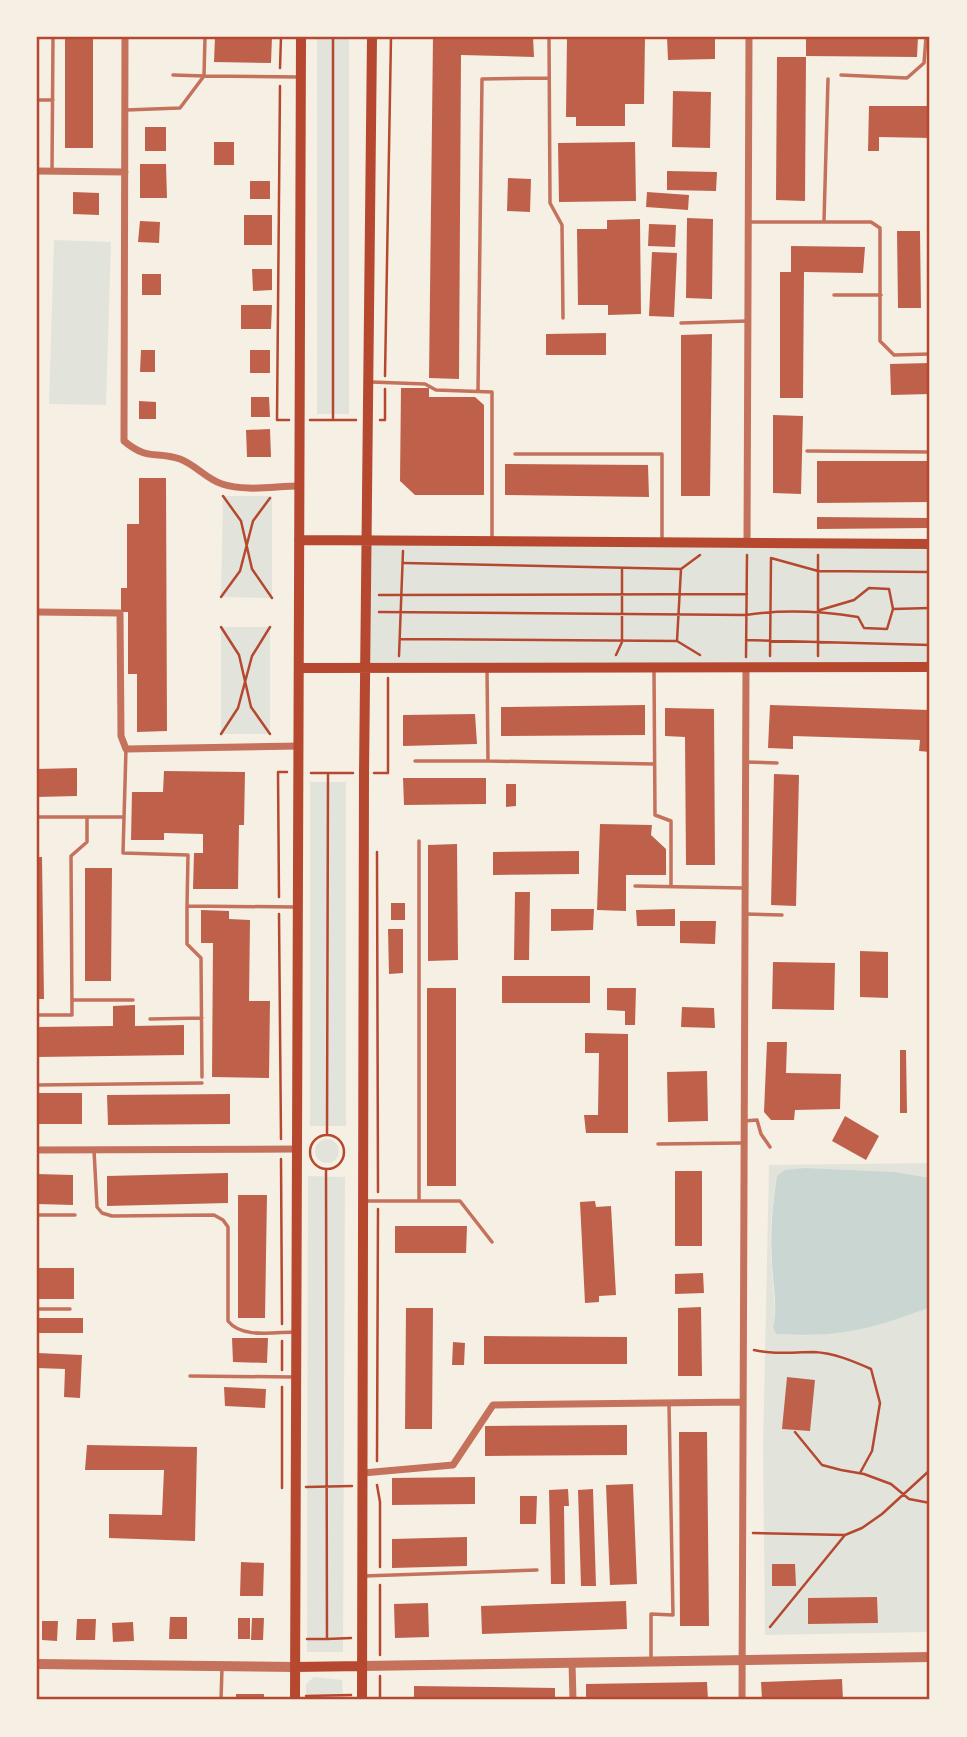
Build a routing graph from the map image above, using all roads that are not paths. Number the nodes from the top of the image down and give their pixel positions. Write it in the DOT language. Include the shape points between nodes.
graph roads {
  1 [pos="53,37"];
  2 [pos="124,37"];
  3 [pos="205,37"];
  4 [pos="301,37"];
  5 [pos="372,37"];
  6 [pos="549,37"];
  7 [pos="749,37"];
  8 [pos="926,37"];
  9 [pos="173,75"];
  10 [pos="841,75"];
  11 [pos="204,76"];
  12 [pos="301,77"];
  13 [pos="550,78"];
  14 [pos="828,79"];
  15 [pos="37,100"];
  16 [pos="53,100"];
  17 [pos="124,110"];
  18 [pos="37,171"];
  19 [pos="52,172"];
  20 [pos="124,172"];
  21 [pos="824,221"];
  22 [pos="748,222"];
  23 [pos="834,295"];
  24 [pos="881,295"];
  25 [pos="563,317"];
  26 [pos="748,321"];
  27 [pos="681,323"];
  28 [pos="930,354"];
  29 [pos="367,382"];
  30 [pos="478,391"];
  31 [pos="807,451"];
  32 [pos="930,452"];
  33 [pos="514,454"];
  34 [pos="299,486"];
  35 [pos="299,540"];
  36 [pos="365,541"];
  37 [pos="492,541"];
  38 [pos="662,542"];
  39 [pos="747,543"];
  40 [pos="930,544"];
  41 [pos="37,612"];
  42 [pos="299,667"];
  43 [pos="365,667"];
  44 [pos="487,667"];
  45 [pos="654,667"];
  46 [pos="746,667"];
  47 [pos="930,667"];
  48 [pos="299,746"];
  49 [pos="126,749"];
  50 [pos="415,761"];
  51 [pos="488,761"];
  52 [pos="746,762"];
  53 [pos="777,763"];
  54 [pos="655,764"];
  55 [pos="37,817"];
  56 [pos="87,817"];
  57 [pos="124,817"];
  58 [pos="419,841"];
  59 [pos="635,886"];
  60 [pos="671,887"];
  61 [pos="745,888"];
  62 [pos="187,906"];
  63 [pos="298,907"];
  64 [pos="745,914"];
  65 [pos="782,915"];
  66 [pos="72,1000"];
  67 [pos="133,1000"];
  68 [pos="37,1015"];
  69 [pos="150,1018"];
  70 [pos="202,1018"];
  71 [pos="202,1077"];
  72 [pos="202,1083"];
  73 [pos="37,1085"];
  74 [pos="744,1121"];
  75 [pos="744,1143"];
  76 [pos="658,1144"];
  77 [pos="770,1147"];
  78 [pos="297,1149"];
  79 [pos="37,1150"];
  80 [pos="94,1150"];
  81 [pos="363,1201"];
  82 [pos="419,1201"];
  83 [pos="37,1215"];
  84 [pos="75,1215"];
  85 [pos="492,1242"];
  86 [pos="70,1308"];
  87 [pos="37,1309"];
  88 [pos="297,1332"];
  89 [pos="190,1376"];
  90 [pos="296,1377"];
  91 [pos="743,1402"];
  92 [pos="669,1403"];
  93 [pos="362,1472"];
  94 [pos="537,1570"];
  95 [pos="362,1576"];
  96 [pos="930,1657"];
  97 [pos="742,1661"];
  98 [pos="651,1662"];
  99 [pos="37,1664"];
  100 [pos="572,1664"];
  101 [pos="222,1666"];
  102 [pos="362,1666"];
  103 [pos="295,1667"];
  104 [pos="295,1698"];
  105 [pos="362,1698"];
  106 [pos="221,1700"];
  107 [pos="573,1700"];
  108 [pos="742,1700"];
  1 -- 16 [label="lane"];
  2 -- 17 [label="street"];
  3 -- 11 [label="lane"];
  4 -- 12 [label="main road"];
  5 -- 29 [label="main road"];
  6 -- 13 [label="lane"];
  7 -- 22 [label="street"];
  8 -- 10 [label="lane" via="924,63 907,78"];
  9 -- 11 [label="lane"];
  11 -- 12 [label="lane"];
  11 -- 17 [label="lane" via="180,108"];
  12 -- 34 [label="main road"];
  13 -- 25 [label="lane" via="550,203 562,225"];
  13 -- 30 [label="lane" via="482,79"];
  14 -- 21 [label="lane"];
  15 -- 16 [label="lane"];
  16 -- 19 [label="lane"];
  17 -- 20 [label="street"];
  18 -- 19 [label="street"];
  19 -- 20 [label="street"];
  20 -- 34 [label="street" via="124,441 143,454 189,462 222,484"];
  21 -- 22 [label="lane"];
  21 -- 24 [label="lane" via="871,222 880,228"];
  22 -- 26 [label="street"];
  23 -- 24 [label="lane"];
  24 -- 28 [label="lane" via="880,341 894,355"];
  26 -- 27 [label="lane"];
  26 -- 39 [label="street"];
  29 -- 30 [label="lane"];
  29 -- 36 [label="main road"];
  30 -- 37 [label="lane" via="492,392"];
  31 -- 32 [label="lane"];
  33 -- 38 [label="lane" via="662,454"];
  34 -- 35 [label="main road"];
  35 -- 36 [label="main road"];
  35 -- 42 [label="main road"];
  36 -- 37 [label="main road"];
  36 -- 43 [label="main road"];
  37 -- 38 [label="main road"];
  38 -- 39 [label="main road"];
  39 -- 40 [label="main road"];
  41 -- 49 [label="street" via="120,613 121,736"];
  42 -- 43 [label="main road"];
  42 -- 48 [label="main road"];
  43 -- 44 [label="main road"];
  43 -- 81 [label="main road"];
  44 -- 45 [label="main road"];
  44 -- 51 [label="lane"];
  45 -- 46 [label="main road"];
  45 -- 54 [label="lane"];
  46 -- 47 [label="main road"];
  46 -- 52 [label="street"];
  48 -- 49 [label="street"];
  48 -- 63 [label="main road"];
  49 -- 57 [label="lane"];
  50 -- 51 [label="lane"];
  51 -- 54 [label="lane"];
  52 -- 53 [label="lane"];
  52 -- 61 [label="street"];
  54 -- 60 [label="lane" via="655,815 671,821"];
  55 -- 56 [label="lane"];
  56 -- 57 [label="lane"];
  56 -- 66 [label="lane" via="87,842 71,856"];
  57 -- 62 [label="lane" via="123,853 188,855"];
  58 -- 82 [label="lane"];
  59 -- 60 [label="lane"];
  60 -- 61 [label="lane"];
  61 -- 64 [label="street"];
  62 -- 63 [label="lane"];
  62 -- 70 [label="lane" via="187,944 201,958"];
  63 -- 78 [label="main road"];
  64 -- 65 [label="lane"];
  64 -- 74 [label="street"];
  66 -- 67 [label="lane"];
  66 -- 68 [label="lane" via="72,1015"];
  69 -- 70 [label="lane"];
  70 -- 71 [label="lane"];
  72 -- 73 [label="lane"];
  74 -- 75 [label="street"];
  74 -- 77 [label="lane" via="757,1120"];
  75 -- 76 [label="lane"];
  75 -- 91 [label="street"];
  78 -- 80 [label="street"];
  78 -- 88 [label="main road"];
  79 -- 80 [label="street"];
  80 -- 88 [label="lane" via="96,1207 102,1213 214,1215 223,1220 228,1227 228,1321 246,1332"];
  81 -- 82 [label="lane"];
  81 -- 93 [label="main road"];
  82 -- 85 [label="lane" via="460,1201"];
  83 -- 84 [label="lane"];
  86 -- 87 [label="lane"];
  88 -- 90 [label="main road"];
  89 -- 90 [label="lane"];
  90 -- 103 [label="main road"];
  91 -- 92 [label="street"];
  91 -- 97 [label="street"];
  92 -- 93 [label="street" via="493,1405 453,1465"];
  92 -- 98 [label="lane" via="673,1615 651,1614"];
  93 -- 95 [label="main road"];
  94 -- 95 [label="lane"];
  95 -- 102 [label="main road"];
  96 -- 97 [label="street"];
  97 -- 98 [label="street"];
  97 -- 108 [label="street"];
  98 -- 100 [label="street"];
  99 -- 101 [label="street"];
  100 -- 102 [label="street"];
  100 -- 107 [label="street"];
  101 -- 103 [label="street"];
  101 -- 106 [label="lane"];
  102 -- 103 [label="main road"];
  102 -- 105 [label="main road"];
  103 -- 104 [label="main road"];
}
